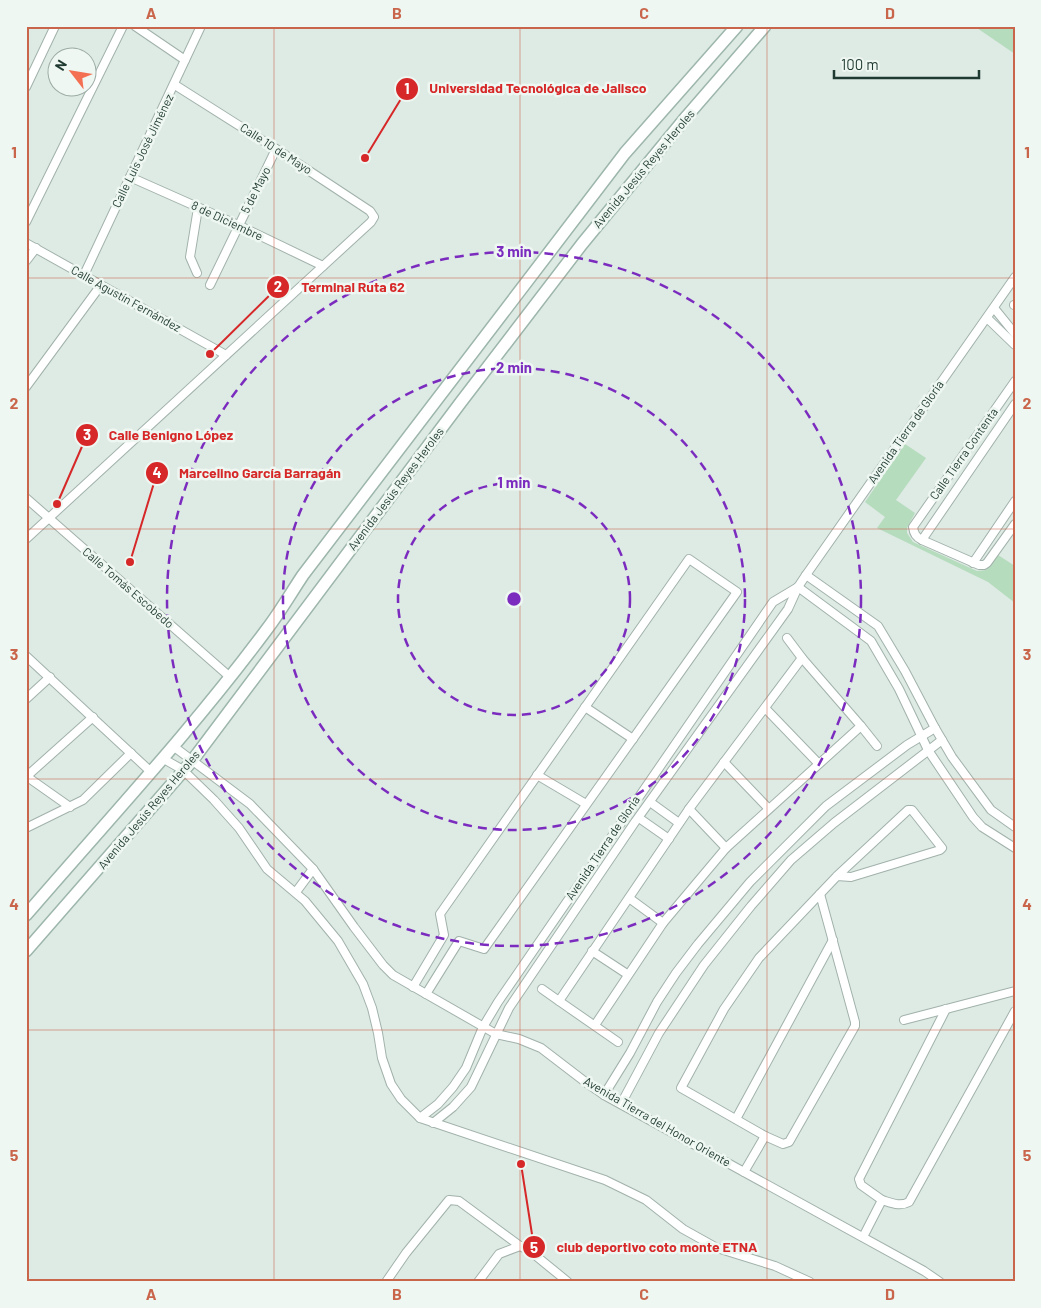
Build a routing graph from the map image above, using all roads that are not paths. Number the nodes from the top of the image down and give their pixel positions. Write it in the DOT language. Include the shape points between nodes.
graph roads {
  1 [pos="55,26"];
  2 [pos="123,26"];
  3 [pos="135,26"];
  4 [pos="201,26"];
  5 [pos="737,26"];
  6 [pos="765,26"];
  7 [pos="185,60"];
  8 [pos="174,85"];
  9 [pos="26,88"];
  10 [pos="276,149"];
  11 [pos="130,177"];
  12 [pos="198,208"];
  13 [pos="26,222"];
  14 [pos="238,225"];
  15 [pos="566,229"];
  16 [pos="26,243"];
  17 [pos="582,244"];
  18 [pos="36,248"];
  19 [pos="26,261"];
  20 [pos="323,266"];
  21 [pos="197,273"];
  22 [pos="84,275"];
  23 [pos="1015,277"];
  24 [pos="101,285"];
  25 [pos="210,285"];
  26 [pos="994,308"];
  27 [pos="987,318"];
  28 [pos="1015,334"];
  29 [pos="1015,345"];
  30 [pos="226,355"];
  31 [pos="1015,381"];
  32 [pos="26,387"];
  33 [pos="1015,404"];
  34 [pos="26,498"];
  35 [pos="1015,501"];
  36 [pos="49,518"];
  37 [pos="1015,524"];
  38 [pos="26,539"];
  39 [pos="922,540"];
  40 [pos="972,562"];
  41 [pos="806,575"];
  42 [pos="798,587"];
  43 [pos="787,638"];
  44 [pos="26,656"];
  45 [pos="802,658"];
  46 [pos="50,677"];
  47 [pos="230,678"];
  48 [pos="26,699"];
  49 [pos="585,707"];
  50 [pos="765,708"];
  51 [pos="93,717"];
  52 [pos="861,726"];
  53 [pos="935,728"];
  54 [pos="921,735"];
  55 [pos="633,738"];
  56 [pos="942,740"];
  57 [pos="173,746"];
  58 [pos="877,746"];
  59 [pos="928,750"];
  60 [pos="131,753"];
  61 [pos="162,758"];
  62 [pos="192,761"];
  63 [pos="724,762"];
  64 [pos="818,763"];
  65 [pos="183,770"];
  66 [pos="150,771"];
  67 [pos="537,775"];
  68 [pos="27,776"];
  69 [pos="650,802"];
  70 [pos="586,804"];
  71 [pos="70,806"];
  72 [pos="768,808"];
  73 [pos="689,809"];
  74 [pos="639,818"];
  75 [pos="679,823"];
  76 [pos="1015,827"];
  77 [pos="26,828"];
  78 [pos="669,838"];
  79 [pos="1015,838"];
  80 [pos="1011,845"];
  81 [pos="726,848"];
  82 [pos="314,868"];
  83 [pos="837,876"];
  84 [pos="296,892"];
  85 [pos="820,894"];
  86 [pos="629,898"];
  87 [pos="26,915"];
  88 [pos="663,923"];
  89 [pos="833,940"];
  90 [pos="26,951"];
  91 [pos="592,952"];
  92 [pos="627,974"];
  93 [pos="413,986"];
  94 [pos="542,989"];
  95 [pos="1015,991"];
  96 [pos="426,994"];
  97 [pos="559,1001"];
  98 [pos="946,1009"];
  99 [pos="1015,1011"];
  100 [pos="904,1020"];
  101 [pos="595,1025"];
  102 [pos="483,1027"];
  103 [pos="496,1034"];
  104 [pos="618,1042"];
  105 [pos="604,1094"];
  106 [pos="621,1104"];
  107 [pos="420,1118"];
  108 [pos="736,1119"];
  109 [pos="433,1123"];
  110 [pos="765,1136"];
  111 [pos="744,1172"];
  112 [pos="882,1200"];
  113 [pos="863,1237"];
  114 [pos="520,1246"];
  115 [pos="386,1282"];
  116 [pos="478,1282"];
  117 [pos="568,1282"];
  118 [pos="810,1282"];
  119 [pos="940,1282"];
  1 -- 9 [label="street"];
  2 -- 13 [label="street"];
  3 -- 7 [label="street"];
  4 -- 7 [label="street, Calle Luis José Jiménez"];
  5 -- 15 [label="street, Avenida Jesús Reyes Heroles" via="624,152"];
  6 -- 17 [label="street, Avenida Jesús Reyes Heroles"];
  7 -- 8 [label="street, Calle Luis José Jiménez"];
  8 -- 10 [label="street, Calle 10 de Mayo"];
  8 -- 11 [label="street, Calle Luis José Jiménez"];
  10 -- 14 [label="street, 5 de Mayo"];
  10 -- 20 [label="street, Calle 10 de Mayo" via="370,211 374,217"];
  11 -- 12 [label="street, 8 de Diciembre"];
  11 -- 22 [label="street, Calle Luis José Jiménez"];
  12 -- 14 [label="street, 8 de Diciembre"];
  12 -- 21 [label="street" via="190,257"];
  14 -- 20 [label="street, 8 de Diciembre"];
  14 -- 25 [label="street, 5 de Mayo"];
  15 -- 17 [label="street"];
  15 -- 47 [label="street, Avenida Jesús Reyes Heroles" via="303,575"];
  16 -- 18 [label="street, Calle Agustín Fernández"];
  17 -- 62 [label="street, Avenida Jesús Reyes Heroles"];
  18 -- 19 [label="street"];
  18 -- 22 [label="street, Calle Agustín Fernández"];
  20 -- 30 [label="street"];
  22 -- 24 [label="street, Calle Agustín Fernández"];
  23 -- 26 [label="street, Avenida Tierra de Gloria"];
  24 -- 30 [label="street, Calle Agustín Fernández"];
  24 -- 32 [label="street"];
  26 -- 27 [label="street, Avenida Tierra de Gloria"];
  26 -- 28 [label="street"];
  27 -- 29 [label="street"];
  27 -- 41 [label="street, Avenida Tierra de Gloria"];
  30 -- 36 [label="street"];
  31 -- 39 [label="street, Calle Tierra Contenta" via="914,527 917,538"];
  33 -- 39 [label="street, Calle Tierra Contenta"];
  34 -- 36 [label="street, Calle Tomás Escobedo"];
  35 -- 40 [label="street"];
  36 -- 38 [label="street"];
  36 -- 47 [label="street, Calle Tomás Escobedo"];
  37 -- 40 [label="street" via="987,563"];
  39 -- 40 [label="street"];
  41 -- 42 [label="street, Avenida Tierra de Gloria"];
  41 -- 53 [label="street" via="878,626"];
  42 -- 54 [label="street" via="872,641"];
  42 -- 69 [label="street, Avenida Tierra de Gloria" via="788,609"];
  42 -- 102 [label="street, Avenida Tierra de Gloria" via="774,602"];
  43 -- 45 [label="street"];
  44 -- 46 [label="street"];
  45 -- 50 [label="street"];
  45 -- 52 [label="street"];
  46 -- 48 [label="street"];
  46 -- 51 [label="street"];
  47 -- 57 [label="street, Avenida Jesús Reyes Heroles"];
  49 -- 55 [label="street"];
  49 -- 55 [label="street" via="689,559 737,592"];
  49 -- 67 [label="street"];
  50 -- 63 [label="street"];
  50 -- 64 [label="street"];
  51 -- 60 [label="street"];
  51 -- 68 [label="street"];
  52 -- 58 [label="street"];
  52 -- 64 [label="street"];
  53 -- 54 [label="street"];
  53 -- 56 [label="street"];
  54 -- 59 [label="street"];
  54 -- 105 [label="street" via="826,806 750,882 676,973"];
  55 -- 70 [label="street"];
  56 -- 59 [label="street"];
  56 -- 76 [label="street" via="991,810"];
  57 -- 61 [label="street, Avenida Jesús Reyes Heroles"];
  57 -- 62 [label="street, Avenida Tierra del Honor Oriente"];
  59 -- 80 [label="street" via="973,817 982,827"];
  59 -- 106 [label="street" via="791,860 757,899 704,965 659,1033"];
  60 -- 66 [label="street"];
  60 -- 71 [label="street" via="89,795"];
  61 -- 65 [label="street"];
  61 -- 66 [label="street, Avenida Jesús Reyes Heroles"];
  62 -- 65 [label="street, Avenida Jesús Reyes Heroles"];
  62 -- 82 [label="street, Avenida Tierra del Honor Oriente" via="250,804"];
  63 -- 72 [label="street"];
  63 -- 73 [label="street"];
  64 -- 72 [label="street"];
  65 -- 84 [label="street" via="239,828 267,869"];
  65 -- 90 [label="street, Avenida Jesús Reyes Heroles"];
  66 -- 87 [label="street, Avenida Jesús Reyes Heroles"];
  67 -- 70 [label="street"];
  67 -- 93 [label="street" via="440,914 444,935"];
  68 -- 71 [label="street"];
  69 -- 74 [label="street, Avenida Tierra de Gloria"];
  69 -- 75 [label="street"];
  70 -- 96 [label="street" via="484,949 459,941"];
  71 -- 77 [label="street"];
  72 -- 81 [label="street"];
  73 -- 75 [label="street"];
  73 -- 81 [label="street"];
  74 -- 78 [label="street"];
  74 -- 103 [label="street, Avenida Tierra de Gloria" via="510,1008"];
  75 -- 78 [label="street"];
  78 -- 86 [label="street"];
  79 -- 80 [label="street"];
  81 -- 88 [label="street"];
  82 -- 84 [label="street"];
  82 -- 93 [label="street, Avenida Tierra del Honor Oriente" via="387,970"];
  83 -- 83 [label="street" via="908,810 912,810 942,848 851,877"];
  83 -- 85 [label="street"];
  84 -- 107 [label="street" via="338,941 363,984 391,1084"];
  85 -- 89 [label="street"];
  85 -- 108 [label="street" via="758,958 724,1009 681,1086 682,1090"];
  86 -- 88 [label="street"];
  86 -- 91 [label="street"];
  88 -- 92 [label="street"];
  89 -- 108 [label="street"];
  89 -- 110 [label="street" via="854,1026 789,1142 783,1144"];
  91 -- 92 [label="street"];
  91 -- 97 [label="street"];
  92 -- 101 [label="street"];
  93 -- 96 [label="street, Avenida Tierra del Honor Oriente"];
  94 -- 97 [label="street"];
  95 -- 98 [label="street"];
  96 -- 102 [label="street, Avenida Tierra del Honor Oriente"];
  97 -- 101 [label="street"];
  98 -- 100 [label="street"];
  98 -- 112 [label="street" via="860,1179 861,1185"];
  99 -- 112 [label="street" via="909,1202 899,1205"];
  101 -- 104 [label="street"];
  102 -- 103 [label="street, Avenida Tierra del Honor Oriente"];
  102 -- 107 [label="street, Avenida Tierra de Gloria" via="466,1068 453,1087"];
  103 -- 105 [label="street, Avenida Tierra del Honor Oriente" via="542,1048"];
  103 -- 109 [label="street, Avenida Tierra de Gloria" via="471,1087"];
  105 -- 106 [label="street, Avenida Tierra del Honor Oriente"];
  106 -- 111 [label="street, Avenida Tierra del Honor Oriente"];
  107 -- 109 [label="street"];
  108 -- 110 [label="street"];
  109 -- 118 [label="street" via="605,1180 646,1200 683,1229 717,1248 775,1266"];
  110 -- 111 [label="street"];
  111 -- 113 [label="street, Avenida Tierra del Honor Oriente"];
  112 -- 113 [label="street"];
  113 -- 119 [label="street, Avenida Tierra del Honor Oriente"];
  114 -- 115 [label="street" via="459,1201 449,1200"];
  114 -- 116 [label="street" via="499,1254"];
  114 -- 117 [label="street"];
}
